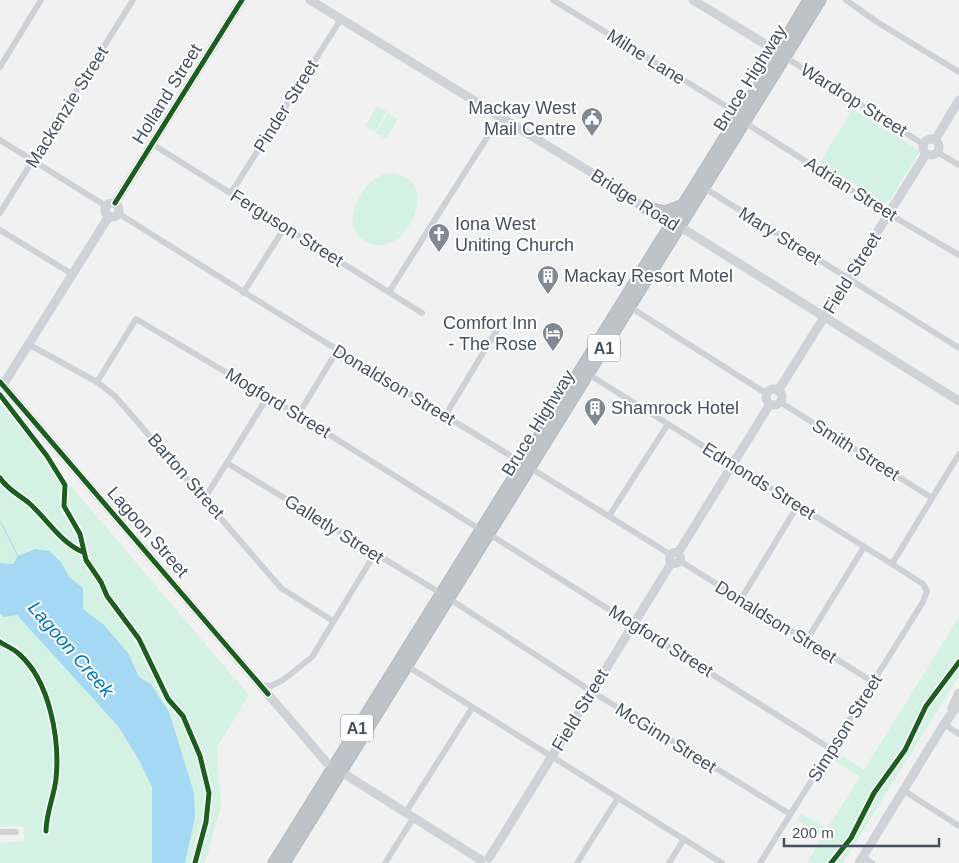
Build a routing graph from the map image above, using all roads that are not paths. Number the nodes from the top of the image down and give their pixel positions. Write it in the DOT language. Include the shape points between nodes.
graph roads {
  1 [pos="41,0"];
  2 [pos="133,0"];
  3 [pos="242,0"];
  4 [pos="310,0"];
  5 [pos="553,0"];
  6 [pos="693,0"];
  7 [pos="809,0"];
  8 [pos="820,0"];
  9 [pos="846,0"];
  10 [pos="341,19"];
  11 [pos="781,54"];
  12 [pos="0,67"];
  13 [pos="959,72"];
  14 [pos="959,100"];
  15 [pos="500,117"];
  16 [pos="742,118"];
  17 [pos="0,140"];
  18 [pos="935,140"];
  19 [pos="152,144"];
  20 [pos="923,144"];
  21 [pos="937,152"];
  22 [pos="926,154"];
  23 [pos="34,161"];
  24 [pos="959,165"];
  25 [pos="703,187"];
  26 [pos="231,193"];
  27 [pos="115,203"];
  28 [pos="683,205"];
  29 [pos="106,206"];
  30 [pos="644,207"];
  31 [pos="0,213"];
  32 [pos="118,213"];
  33 [pos="889,214"];
  34 [pos="109,216"];
  35 [pos="675,226"];
  36 [pos="285,227"];
  37 [pos="0,230"];
  38 [pos="959,254"];
  39 [pos="72,274"];
  40 [pos="848,279"];
  41 [pos="389,292"];
  42 [pos="243,293"];
  43 [pos="630,307"];
  44 [pos="422,313"];
  45 [pos="824,318"];
  46 [pos="503,320"];
  47 [pos="28,344"];
  48 [pos="959,348"];
  49 [pos="337,351"];
  50 [pos="588,374"];
  51 [pos="97,382"];
  52 [pos="2,383"];
  53 [pos="778,391"];
  54 [pos="767,394"];
  55 [pos="268,396"];
  56 [pos="959,401"];
  57 [pos="780,402"];
  58 [pos="770,404"];
  59 [pos="298,415"];
  60 [pos="445,416"];
  61 [pos="668,424"];
  62 [pos="959,454"];
  63 [pos="227,463"];
  64 [pos="734,464"];
  65 [pos="527,465"];
  66 [pos="205,498"];
  67 [pos="932,498"];
  68 [pos="798,505"];
  69 [pos="609,516"];
  70 [pos="485,532"];
  71 [pos="864,547"];
  72 [pos="374,555"];
  73 [pos="675,558"];
  74 [pos="892,564"];
  75 [pos="927,591"];
  76 [pos="445,597"];
  77 [pos="741,599"];
  78 [pos="333,621"];
  79 [pos="634,624"];
  80 [pos="806,641"];
  81 [pos="407,666"];
  82 [pos="283,680"];
  83 [pos="873,682"];
  84 [pos="260,685"];
  85 [pos="591,691"];
  86 [pos="959,693"];
  87 [pos="275,701"];
  88 [pos="959,704"];
  89 [pos="472,708"];
  90 [pos="946,721"];
  91 [pos="959,734"];
  92 [pos="831,749"];
  93 [pos="552,757"];
  94 [pos="337,770"];
  95 [pos="903,790"];
  96 [pos="618,798"];
  97 [pos="790,814"];
  98 [pos="410,815"];
  99 [pos="959,826"];
  100 [pos="0,832"];
  101 [pos="16,832"];
  102 [pos="684,838"];
  103 [pos="861,860"];
  104 [pos="486,861"];
  105 [pos="274,863"];
  106 [pos="284,863"];
  107 [pos="385,863"];
  108 [pos="577,863"];
  109 [pos="669,863"];
  110 [pos="722,863"];
  111 [pos="760,863"];
  112 [pos="872,863"];
  1 -- 12 [label="street"];
  2 -- 23 [label="street, Mackenzie Street"];
  3 -- 19 [label="street, Holland Street"];
  4 -- 10 [label="street, Bridge Road"];
  5 -- 16 [label="street, Milne Lane"];
  6 -- 11 [label="street"];
  7 -- 11 [label="highway, Bruce Highway / A1"];
  8 -- 11 [label="highway, Bruce Highway / A1"];
  9 -- 13 [label="street"];
  10 -- 15 [label="street, Bridge Road"];
  10 -- 26 [label="street, Pinder Street"];
  11 -- 16 [label="highway, Bruce Highway / A1"];
  11 -- 20 [label="street, Wardrop Street"];
  14 -- 18 [label="street"];
  15 -- 30 [label="street, Bridge Road"];
  15 -- 41 [label="street"];
  16 -- 25 [label="highway, Bruce Highway / A1"];
  16 -- 28 [label="highway, Bruce Highway / A1"];
  16 -- 33 [label="street, Adrian Street"];
  17 -- 23 [label="street"];
  18 -- 20 [label="street" via="929,139"];
  18 -- 21 [label="street" via="939,146"];
  19 -- 26 [label="street, Ferguson Street"];
  19 -- 27 [label="street, Holland Street"];
  20 -- 22 [label="street"];
  21 -- 22 [label="street"];
  21 -- 24 [label="street"];
  22 -- 33 [label="street, Field Street"];
  23 -- 29 [label="street"];
  23 -- 31 [label="street, Mackenzie Street"];
  25 -- 35 [label="highway, Bruce Highway / A1"];
  25 -- 40 [label="street, Mary Street"];
  26 -- 36 [label="street, Ferguson Street"];
  27 -- 29 [label="street" via="110,202"];
  27 -- 32 [label="street"];
  28 -- 30 [label="highway" via="665,212"];
  28 -- 35 [label="highway, Bruce Highway / A1"];
  29 -- 34 [label="street"];
  30 -- 35 [label="street, Bridge Road"];
  32 -- 34 [label="street"];
  32 -- 42 [label="street, Donaldson Street"];
  33 -- 38 [label="street, Adrian Street"];
  33 -- 40 [label="street, Field Street"];
  34 -- 39 [label="street"];
  35 -- 43 [label="highway, Bruce Highway / A1"];
  35 -- 45 [label="street, Bridge Road"];
  35 -- 65 [label="highway, Bruce Highway / A1"];
  36 -- 41 [label="street, Ferguson Street"];
  36 -- 42 [label="street"];
  37 -- 39 [label="street"];
  39 -- 47 [label="street"];
  40 -- 45 [label="street, Field Street"];
  40 -- 48 [label="street, Mary Street"];
  41 -- 44 [label="street, Ferguson Street"];
  42 -- 49 [label="street, Donaldson Street"];
  43 -- 50 [label="highway, Bruce Highway / A1"];
  43 -- 54 [label="street"];
  45 -- 53 [label="street, Field Street"];
  45 -- 56 [label="street, Bridge Road"];
  46 -- 60 [label="street"];
  47 -- 51 [label="street, Barton Street"];
  47 -- 52 [label="street"];
  49 -- 59 [label="street"];
  49 -- 60 [label="street, Donaldson Street"];
  50 -- 61 [label="street, Edmonds Street"];
  50 -- 65 [label="highway, Bruce Highway / A1"];
  51 -- 55 [label="street, Mogford Street" via="136,319"];
  51 -- 66 [label="street, Barton Street" via="128,409"];
  52 -- 84 [label="street, Lagoon Street"];
  53 -- 54 [label="street" via="772,390"];
  53 -- 57 [label="street" via="782,396"];
  54 -- 58 [label="street"];
  55 -- 59 [label="street, Mogford Street"];
  55 -- 63 [label="street"];
  57 -- 58 [label="street"];
  57 -- 67 [label="street, Smith Street"];
  58 -- 64 [label="street, Field Street"];
  59 -- 70 [label="street, Mogford Street"];
  60 -- 65 [label="street, Donaldson Street"];
  61 -- 64 [label="street, Edmonds Street"];
  61 -- 69 [label="street"];
  62 -- 67 [label="street"];
  63 -- 66 [label="street"];
  63 -- 72 [label="street, Galletly Street"];
  64 -- 68 [label="street, Edmonds Street"];
  64 -- 73 [label="street, Field Street"];
  65 -- 69 [label="street, Donaldson Street"];
  65 -- 70 [label="highway, Bruce Highway / A1"];
  66 -- 78 [label="street, Barton Street" via="281,588"];
  67 -- 74 [label="street"];
  68 -- 71 [label="street, Edmonds Street"];
  68 -- 77 [label="street"];
  69 -- 73 [label="street, Donaldson Street"];
  70 -- 76 [label="highway, Bruce Highway / A1"];
  70 -- 79 [label="street, Mogford Street"];
  71 -- 74 [label="street, Edmonds Street"];
  71 -- 80 [label="street"];
  72 -- 76 [label="street, Galletly Street"];
  72 -- 78 [label="street"];
  73 -- 77 [label="street, Donaldson Street"];
  73 -- 79 [label="street, Field Street"];
  74 -- 75 [label="street, Edmonds Street" via="923,584"];
  75 -- 83 [label="street, Simpson Street"];
  76 -- 81 [label="highway, Bruce Highway / A1"];
  76 -- 85 [label="street, McGinn Street"];
  76 -- 94 [label="highway, Bruce Highway / A1"];
  77 -- 80 [label="street, Donaldson Street"];
  78 -- 82 [label="street" via="312,656"];
  79 -- 85 [label="street, Field Street"];
  79 -- 92 [label="street, Mogford Street"];
  80 -- 83 [label="street, Donaldson Street"];
  81 -- 89 [label="street"];
  81 -- 94 [label="highway, Bruce Highway / A1"];
  82 -- 84 [label="street" via="271,686"];
  82 -- 87 [label="street" via="276,690"];
  83 -- 92 [label="street, Simpson Street"];
  84 -- 87 [label="street, Lagoon Street"];
  85 -- 93 [label="street, Field Street"];
  85 -- 97 [label="street, McGinn Street"];
  86 -- 90 [label="street"];
  87 -- 94 [label="street, Lagoon Street"];
  88 -- 90 [label="street"];
  89 -- 93 [label="street"];
  89 -- 98 [label="street"];
  90 -- 91 [label="street"];
  90 -- 95 [label="street"];
  92 -- 97 [label="street, Simpson Street"];
  93 -- 96 [label="street"];
  93 -- 104 [label="street, Field Street"];
  94 -- 98 [label="street, Lagoon Street"];
  94 -- 105 [label="highway, Bruce Highway / A1"];
  94 -- 106 [label="highway, Bruce Highway / A1"];
  95 -- 99 [label="street"];
  95 -- 103 [label="street"];
  96 -- 102 [label="street"];
  96 -- 108 [label="street"];
  97 -- 111 [label="street, Simpson Street"];
  98 -- 104 [label="street, Lagoon Street"];
  98 -- 107 [label="street"];
  100 -- 101 [label="street"];
  102 -- 109 [label="street"];
  102 -- 110 [label="street"];
  103 -- 112 [label="street"];
}
